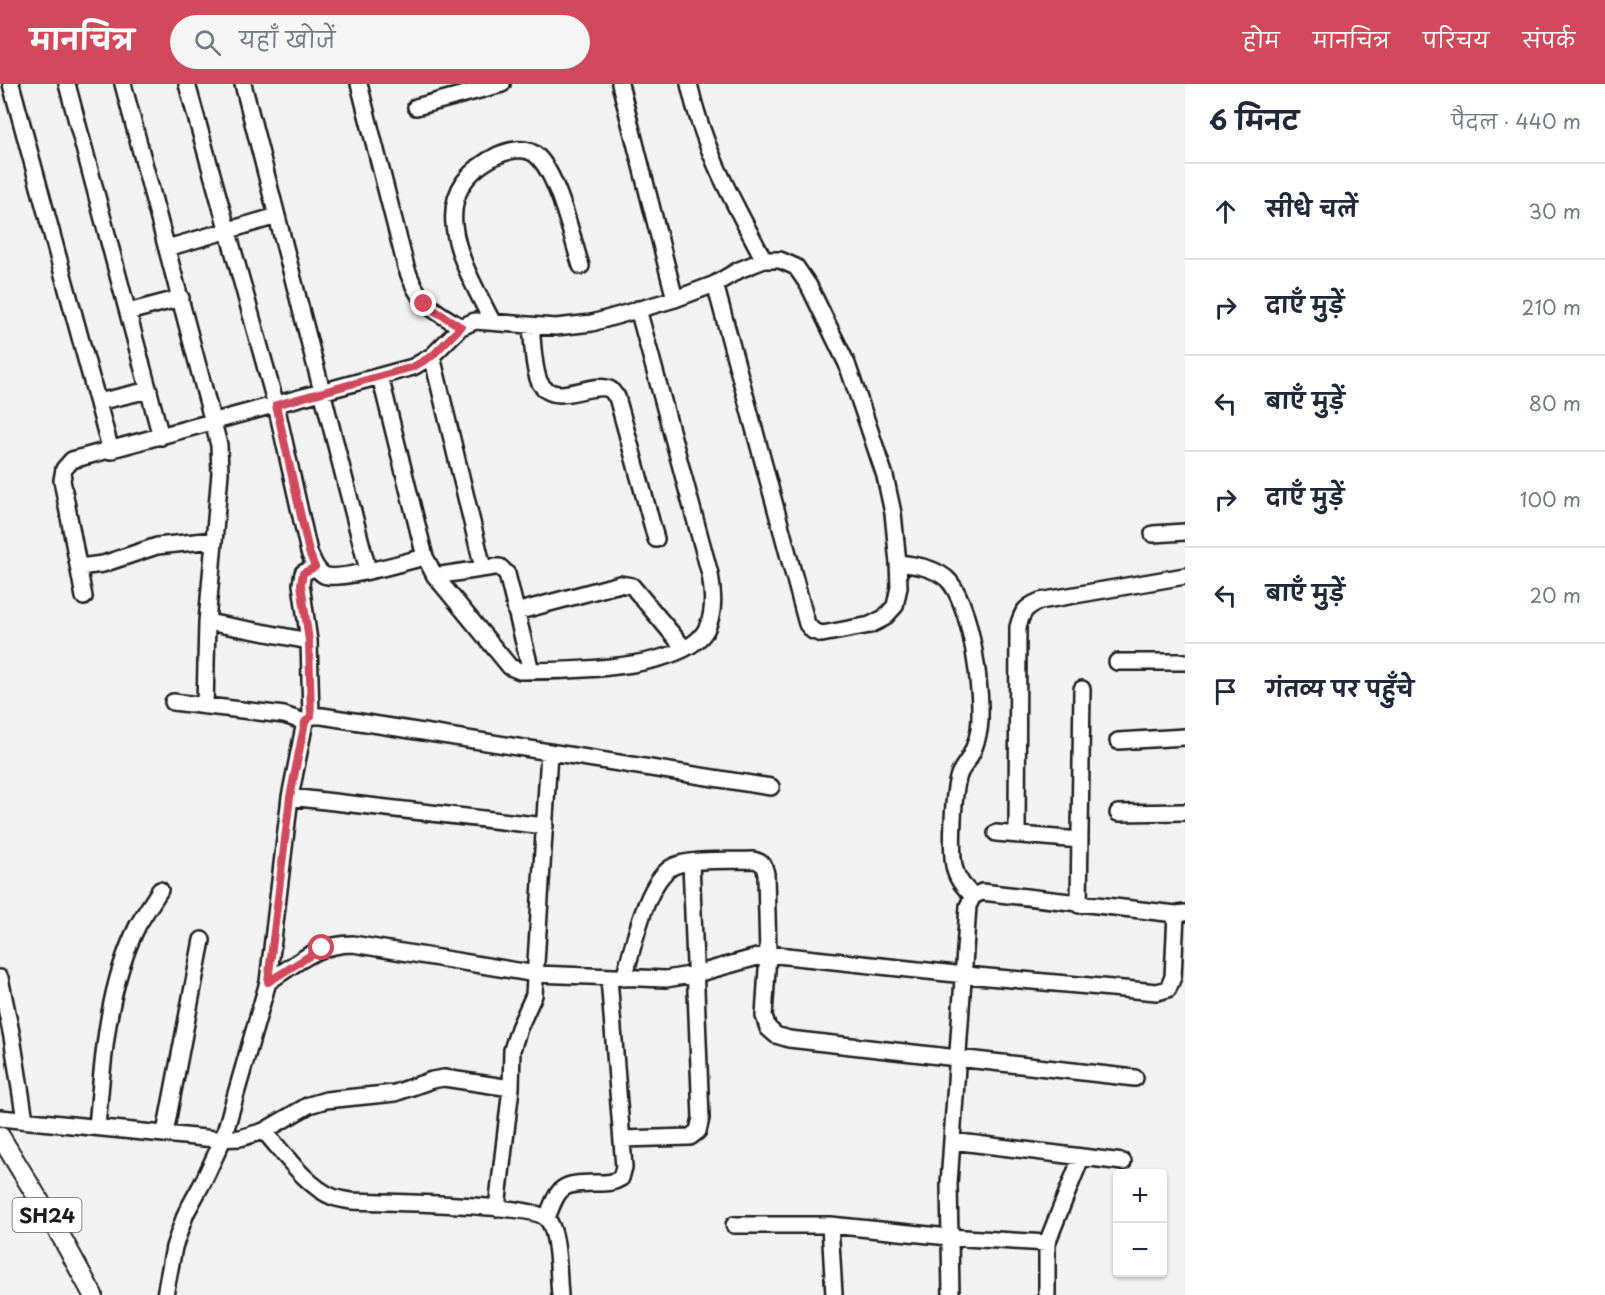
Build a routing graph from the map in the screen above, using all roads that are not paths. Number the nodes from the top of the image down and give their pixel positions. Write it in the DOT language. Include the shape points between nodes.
graph roads {
  1 [pos="11,84"];
  2 [pos="67,84"];
  3 [pos="123,84"];
  4 [pos="187,84"];
  5 [pos="243,84"];
  6 [pos="359,84"];
  7 [pos="501,84"];
  8 [pos="620,84"];
  9 [pos="689,84"];
  10 [pos="416,107"];
  11 [pos="277,216"];
  12 [pos="228,231"];
  13 [pos="167,248"];
  14 [pos="764,260"];
  15 [pos="581,266"];
  16 [pos="716,284"];
  17 [pos="181,298"];
  18 [pos="675,299"];
  19 [pos="638,309"];
  20 [pos="128,312"];
  21 [pos="492,321"];
  22 [pos="461,327"];
  23 [pos="531,327"];
  24 [pos="432,356"];
  25 [pos="380,376"];
  26 [pos="149,390"];
  27 [pos="323,392"];
  28 [pos="98,402"];
  29 [pos="276,405"];
  30 [pos="214,422"];
  31 [pos="161,437"];
  32 [pos="111,451"];
  33 [pos="1185,532"];
  34 [pos="1154,534"];
  35 [pos="656,539"];
  36 [pos="214,540"];
  37 [pos="425,557"];
  38 [pos="898,563"];
  39 [pos="78,567"];
  40 [pos="315,567"];
  41 [pos="483,568"];
  42 [pos="368,570"];
  43 [pos="435,576"];
  44 [pos="1185,576"];
  45 [pos="84,597"];
  46 [pos="516,612"];
  47 [pos="207,622"];
  48 [pos="309,641"];
  49 [pos="684,648"];
  50 [pos="1117,662"];
  51 [pos="1185,662"];
  52 [pos="531,671"];
  53 [pos="1082,689"];
  54 [pos="173,702"];
  55 [pos="205,706"];
  56 [pos="308,719"];
  57 [pos="1185,737"];
  58 [pos="1118,741"];
  59 [pos="549,753"];
  60 [pos="771,787"];
  61 [pos="290,797"];
  62 [pos="1185,812"];
  63 [pos="1118,813"];
  64 [pos="545,826"];
  65 [pos="996,833"];
  66 [pos="1017,835"];
  67 [pos="1080,840"];
  68 [pos="691,862"];
  69 [pos="159,890"];
  70 [pos="973,896"];
  71 [pos="1079,904"];
  72 [pos="1180,914"];
  73 [pos="202,940"];
  74 [pos="768,954"];
  75 [pos="536,974"];
  76 [pos="696,974"];
  77 [pos="965,975"];
  78 [pos="0,978"];
  79 [pos="617,978"];
  80 [pos="268,982"];
  81 [pos="958,1059"];
  82 [pos="1135,1078"];
  83 [pos="511,1088"];
  84 [pos="0,1118"];
  85 [pos="25,1120"];
  86 [pos="97,1127"];
  87 [pos="264,1131"];
  88 [pos="165,1133"];
  89 [pos="0,1136"];
  90 [pos="223,1139"];
  91 [pos="622,1139"];
  92 [pos="952,1141"];
  93 [pos="1081,1158"];
  94 [pos="1123,1162"];
  95 [pos="497,1208"];
  96 [pos="547,1218"];
  97 [pos="830,1225"];
  98 [pos="734,1226"];
  99 [pos="949,1237"];
  100 [pos="1047,1244"];
  101 [pos="93,1295"];
  102 [pos="165,1295"];
  103 [pos="560,1295"];
  104 [pos="834,1295"];
  105 [pos="951,1295"];
  106 [pos="1047,1295"];
  1 -- 28 [label="street"];
  2 -- 20 [label="street"];
  3 -- 13 [label="street"];
  4 -- 12 [label="street"];
  5 -- 11 [label="street"];
  6 -- 22 [label="street" via="414,289 424,304"];
  7 -- 10 [label="street"];
  8 -- 18 [label="street"];
  9 -- 14 [label="street" via="714,163"];
  11 -- 12 [label="street"];
  11 -- 27 [label="street"];
  12 -- 13 [label="street"];
  12 -- 29 [label="street"];
  13 -- 17 [label="street"];
  14 -- 16 [label="street"];
  14 -- 38 [label="street" via="780,260 796,267 847,364 885,476"];
  15 -- 21 [label="street" via="546,166 535,154 523,150 506,151 485,161 464,182 455,201 452,221 464,265"];
  16 -- 18 [label="street"];
  16 -- 38 [label="street" via="807,624 822,634 870,625 884,618 895,606"];
  17 -- 20 [label="street"];
  17 -- 30 [label="street"];
  18 -- 19 [label="street"];
  19 -- 23 [label="street" via="576,326"];
  19 -- 49 [label="street" via="710,574 711,616 699,639"];
  20 -- 26 [label="street"];
  21 -- 22 [label="street" via="475,321"];
  21 -- 23 [label="street"];
  22 -- 24 [label="street"];
  23 -- 35 [label="street" via="537,374 548,392 612,390"];
  24 -- 25 [label="street" via="413,367"];
  24 -- 41 [label="street"];
  25 -- 27 [label="street"];
  25 -- 37 [label="street"];
  26 -- 28 [label="street"];
  26 -- 31 [label="street"];
  27 -- 29 [label="street"];
  27 -- 42 [label="street"];
  28 -- 32 [label="street"];
  29 -- 30 [label="street"];
  29 -- 40 [label="street"];
  30 -- 31 [label="street"];
  30 -- 36 [label="street" via="220,473"];
  31 -- 32 [label="street"];
  32 -- 39 [label="street" via="72,460 64,469 63,486"];
  33 -- 34 [label="street"];
  36 -- 39 [label="street" via="158,546 103,564"];
  36 -- 47 [label="street"];
  37 -- 42 [label="street"];
  37 -- 43 [label="street"];
  38 -- 70 [label="street" via="918,565 945,577 955,589 973,643 980,727 977,743 956,784 953,858 959,881"];
  39 -- 45 [label="street"];
  40 -- 42 [label="street" via="324,575 339,577"];
  40 -- 48 [label="street" via="303,573 301,584"];
  41 -- 43 [label="street"];
  41 -- 46 [label="street" via="500,567 507,574"];
  43 -- 52 [label="street" via="510,667"];
  44 -- 66 [label="street" via="1040,601 1027,606 1021,615"];
  46 -- 49 [label="street" via="620,584 633,586"];
  46 -- 52 [label="street"];
  47 -- 48 [label="street"];
  47 -- 55 [label="street"];
  48 -- 56 [label="street"];
  49 -- 52 [label="street" via="667,656 608,668"];
  50 -- 51 [label="street"];
  53 -- 67 [label="street"];
  54 -- 55 [label="street"];
  55 -- 56 [label="street"];
  56 -- 59 [label="street" via="322,716"];
  56 -- 61 [label="street"];
  57 -- 58 [label="street"];
  59 -- 60 [label="street"];
  59 -- 64 [label="street"];
  61 -- 64 [label="street"];
  61 -- 80 [label="street"];
  62 -- 63 [label="street"];
  64 -- 75 [label="street"];
  65 -- 66 [label="street"];
  66 -- 67 [label="street"];
  67 -- 71 [label="street"];
  68 -- 74 [label="street" via="753,860 765,865"];
  68 -- 76 [label="street"];
  68 -- 79 [label="street" via="674,866 661,876"];
  69 -- 86 [label="street" via="138,927 121,971 109,1017"];
  70 -- 71 [label="street" via="982,892"];
  70 -- 77 [label="street" via="968,906"];
  71 -- 72 [label="street"];
  72 -- 77 [label="street" via="1173,978 1168,989 1157,992"];
  73 -- 88 [label="street"];
  74 -- 76 [label="street"];
  74 -- 77 [label="street"];
  74 -- 81 [label="street" via="764,1016 768,1028 776,1035"];
  75 -- 79 [label="street"];
  75 -- 80 [label="street" via="336,944 322,948"];
  75 -- 83 [label="street" via="534,995 512,1050"];
  76 -- 79 [label="street" via="666,979"];
  76 -- 91 [label="street" via="701,1118 698,1131 690,1137"];
  77 -- 81 [label="street"];
  78 -- 85 [label="street"];
  79 -- 91 [label="street"];
  80 -- 90 [label="street"];
  81 -- 82 [label="street"];
  81 -- 92 [label="street"];
  83 -- 87 [label="street" via="444,1078 432,1080 395,1093 309,1105"];
  83 -- 95 [label="street"];
  84 -- 85 [label="street"];
  85 -- 86 [label="street"];
  86 -- 88 [label="street"];
  87 -- 90 [label="street"];
  87 -- 95 [label="street" via="303,1174 333,1197"];
  88 -- 90 [label="street"];
  89 -- 101 [label="main road, SH24"];
  90 -- 102 [label="street" via="186,1213 174,1247"];
  91 -- 96 [label="street" via="621,1178 614,1183 563,1187"];
  92 -- 93 [label="street"];
  92 -- 99 [label="street"];
  93 -- 94 [label="street"];
  93 -- 100 [label="street"];
  95 -- 96 [label="street" via="537,1212"];
  96 -- 103 [label="street" via="554,1231"];
  97 -- 98 [label="street"];
  97 -- 99 [label="street"];
  97 -- 104 [label="street"];
  99 -- 100 [label="street"];
  99 -- 105 [label="street"];
  100 -- 106 [label="street"];
}
